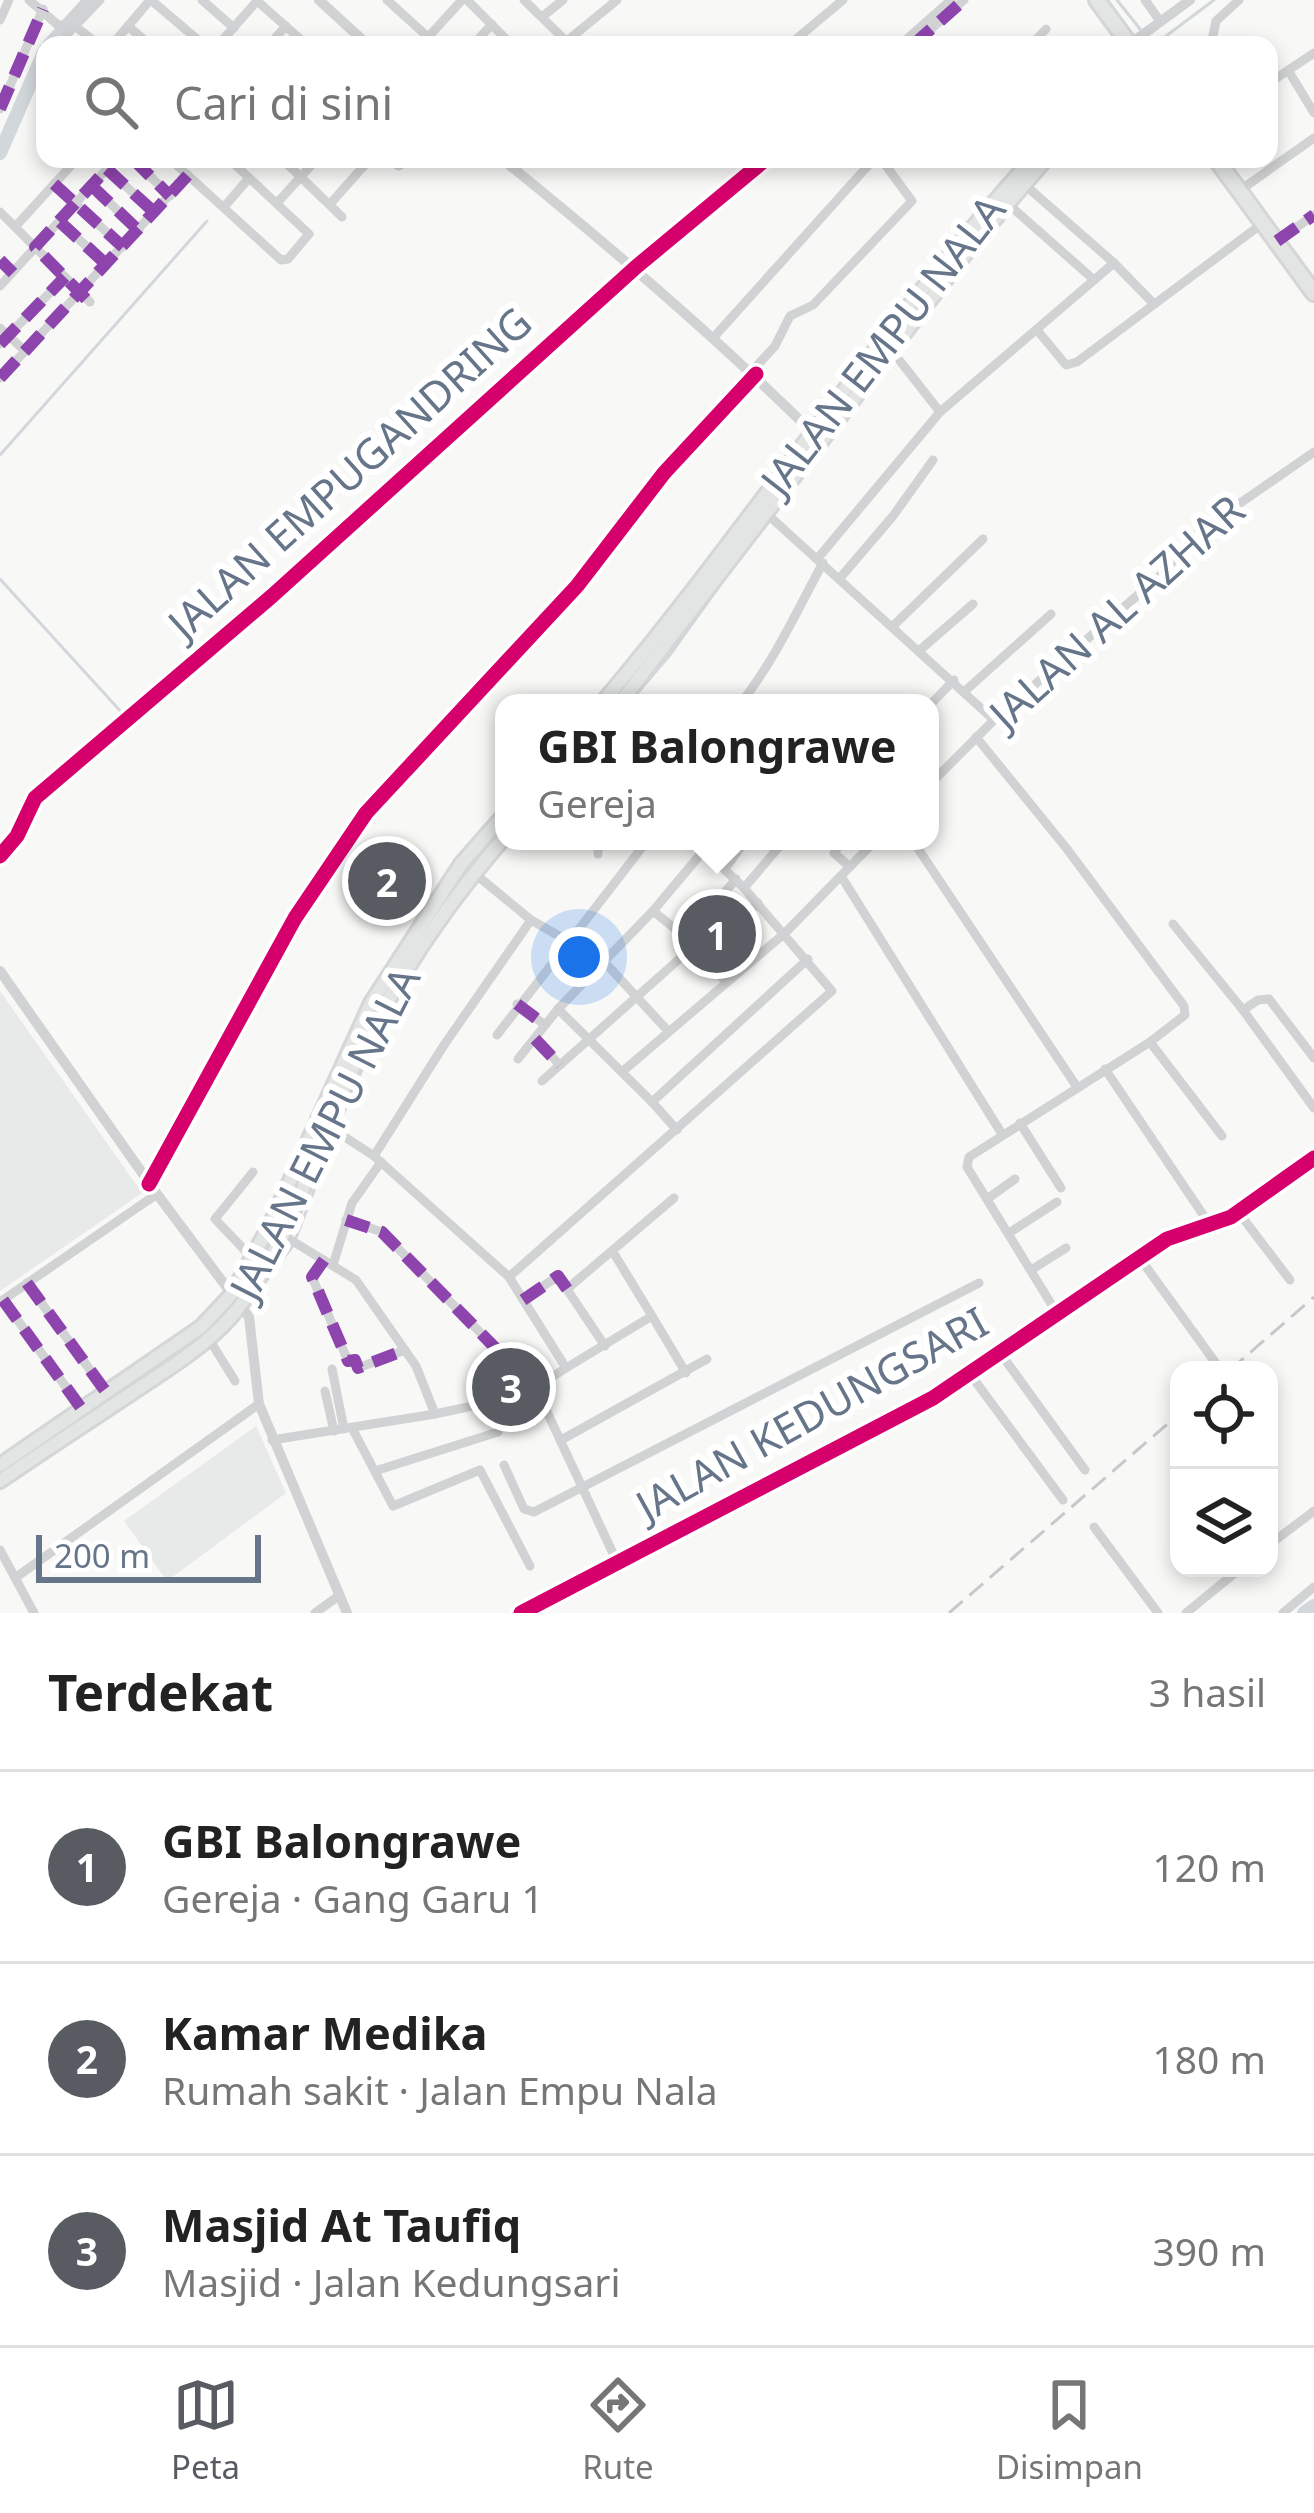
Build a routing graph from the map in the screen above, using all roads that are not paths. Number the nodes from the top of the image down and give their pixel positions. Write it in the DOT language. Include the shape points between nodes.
graph roads {
  1 [pos="9,0"];
  2 [pos="29,0"];
  3 [pos="87,0"];
  4 [pos="100,0"];
  5 [pos="151,0"];
  6 [pos="202,0"];
  7 [pos="257,0"];
  8 [pos="319,0"];
  9 [pos="386,0"];
  10 [pos="413,0"];
  11 [pos="464,0"];
  12 [pos="524,0"];
  13 [pos="563,0"];
  14 [pos="843,0"];
  15 [pos="952,0"];
  16 [pos="964,0"];
  17 [pos="1097,0"];
  18 [pos="1145,0"];
  19 [pos="1190,0"];
  20 [pos="1239,0"];
  21 [pos="613,1"];
  22 [pos="43,9"];
  23 [pos="402,13"];
  24 [pos="941,15"];
  25 [pos="542,17"];
  26 [pos="0,20"];
  27 [pos="1160,21"];
  28 [pos="492,24"];
  29 [pos="75,26"];
  30 [pos="128,26"];
  31 [pos="286,26"];
  32 [pos="234,28"];
  33 [pos="1046,29"];
  34 [pos="59,36"];
  35 [pos="87,36"];
  36 [pos="120,36"];
  37 [pos="140,36"];
  38 [pos="193,36"];
  39 [pos="226,36"];
  40 [pos="277,36"];
  41 [pos="297,36"];
  42 [pos="358,36"];
  43 [pos="420,36"];
  44 [pos="429,36"];
  45 [pos="481,36"];
  46 [pos="503,36"];
  47 [pos="558,36"];
  48 [pos="572,36"];
  49 [pos="800,36"];
  50 [pos="912,36"];
  51 [pos="921,36"];
  52 [pos="1039,36"];
  53 [pos="1132,36"];
  54 [pos="1143,36"];
  55 [pos="1213,36"];
  56 [pos="1314,53"];
  57 [pos="1288,70"];
  58 [pos="1278,77"];
  59 [pos="1311,100"];
  60 [pos="0,109"];
  61 [pos="1314,113"];
  62 [pos="1314,138"];
  63 [pos="1278,163"];
  64 [pos="69,168"];
  65 [pos="142,168"];
  66 [pos="180,168"];
  67 [pos="238,168"];
  68 [pos="292,168"];
  69 [pos="309,168"];
  70 [pos="362,168"];
  71 [pos="513,168"];
  72 [pos="756,168"];
  73 [pos="869,168"];
  74 [pos="1025,168"];
  75 [pos="1040,168"];
  76 [pos="1222,168"];
  77 [pos="1272,168"];
  78 [pos="107,169"];
  79 [pos="889,169"];
  80 [pos="188,175"];
  81 [pos="301,177"];
  82 [pos="249,178"];
  83 [pos="54,184"];
  84 [pos="92,186"];
  85 [pos="1028,188"];
  86 [pos="1239,191"];
  87 [pos="170,196"];
  88 [pos="277,203"];
  89 [pos="76,204"];
  90 [pos="329,204"];
  91 [pos="224,207"];
  92 [pos="1012,207"];
  93 [pos="0,212"];
  94 [pos="155,212"];
  95 [pos="1314,215"];
  96 [pos="342,217"];
  97 [pos="60,222"];
  98 [pos="1263,223"];
  99 [pos="15,226"];
  100 [pos="979,229"];
  101 [pos="139,231"];
  102 [pos="1277,241"];
  103 [pos="35,247"];
  104 [pos="123,247"];
  105 [pos="0,260"];
  106 [pos="1114,262"];
  107 [pos="107,265"];
  108 [pos="638,269"];
  109 [pos="13,273"];
  110 [pos="64,277"];
  111 [pos="1093,279"];
  112 [pos="0,286"];
  113 [pos="80,292"];
  114 [pos="1314,292"];
  115 [pos="90,302"];
  116 [pos="1153,303"];
  117 [pos="1037,330"];
  118 [pos="3,336"];
  119 [pos="714,337"];
  120 [pos="25,351"];
  121 [pos="900,361"];
  122 [pos="754,373"];
  123 [pos="0,378"];
  124 [pos="940,412"];
  125 [pos="818,437"];
  126 [pos="1314,452"];
  127 [pos="933,460"];
  128 [pos="770,517"];
  129 [pos="983,539"];
  130 [pos="821,560"];
  131 [pos="840,578"];
  132 [pos="973,604"];
  133 [pos="1051,614"];
  134 [pos="893,626"];
  135 [pos="920,650"];
  136 [pos="954,680"];
  137 [pos="965,691"];
  138 [pos="610,694"];
  139 [pos="627,694"];
  140 [pos="748,694"];
  141 [pos="939,696"];
  142 [pos="994,720"];
  143 [pos="976,736"];
  144 [pos="939,775"];
  145 [pos="495,825"];
  146 [pos="495,850"];
  147 [pos="598,850"];
  148 [pos="640,850"];
  149 [pos="704,850"];
  150 [pos="739,850"];
  151 [pos="775,850"];
  152 [pos="836,850"];
  153 [pos="866,850"];
  154 [pos="919,850"];
  155 [pos="598,854"];
  156 [pos="0,856"];
  157 [pos="850,867"];
  158 [pos="725,869"];
  159 [pos="477,875"];
  160 [pos="841,876"];
  161 [pos="740,883"];
  162 [pos="758,902"];
  163 [pos="653,911"];
  164 [pos="531,920"];
  165 [pos="1173,924"];
  166 [pos="784,933"];
  167 [pos="572,936"];
  168 [pos="690,941"];
  169 [pos="704,956"];
  170 [pos="808,959"];
  171 [pos="606,960"];
  172 [pos="0,971"];
  173 [pos="726,982"];
  174 [pos="638,994"];
  175 [pos="518,1004"];
  176 [pos="557,1009"];
  177 [pos="1243,1010"];
  178 [pos="545,1025"];
  179 [pos="668,1030"];
  180 [pos="497,1035"];
  181 [pos="589,1037"];
  182 [pos="535,1039"];
  183 [pos="1150,1042"];
  184 [pos="1314,1058"];
  185 [pos="518,1059"];
  186 [pos="560,1065"];
  187 [pos="1105,1069"];
  188 [pos="623,1071"];
  189 [pos="542,1081"];
  190 [pos="338,1084"];
  191 [pos="1077,1087"];
  192 [pos="652,1102"];
  193 [pos="1314,1108"];
  194 [pos="1020,1123"];
  195 [pos="334,1129"];
  196 [pos="677,1130"];
  197 [pos="1002,1134"];
  198 [pos="1222,1136"];
  199 [pos="1314,1158"];
  200 [pos="378,1159"];
  201 [pos="253,1172"];
  202 [pos="1015,1179"];
  203 [pos="1061,1188"];
  204 [pos="153,1189"];
  205 [pos="674,1198"];
  206 [pos="987,1198"];
  207 [pos="1057,1202"];
  208 [pos="1239,1213"];
  209 [pos="346,1220"];
  210 [pos="1210,1225"];
  211 [pos="1009,1233"];
  212 [pos="290,1241"];
  213 [pos="1066,1247"];
  214 [pos="613,1252"];
  215 [pos="1139,1257"];
  216 [pos="253,1259"];
  217 [pos="329,1262"];
  218 [pos="1031,1270"];
  219 [pos="508,1277"];
  220 [pos="1290,1280"];
  221 [pos="27,1283"];
  222 [pos="979,1283"];
  223 [pos="567,1288"];
  224 [pos="523,1300"];
  225 [pos="1,1301"];
  226 [pos="239,1305"];
  227 [pos="1058,1315"];
  228 [pos="652,1316"];
  229 [pos="209,1339"];
  230 [pos="605,1346"];
  231 [pos="405,1350"];
  232 [pos="1001,1354"];
  233 [pos="706,1359"];
  234 [pos="1214,1361"];
  235 [pos="566,1368"];
  236 [pos="332,1369"];
  237 [pos="686,1373"];
  238 [pos="970,1374"];
  239 [pos="235,1381"];
  240 [pos="325,1391"];
  241 [pos="532,1391"];
  242 [pos="106,1392"];
  243 [pos="259,1403"];
  244 [pos="81,1408"];
  245 [pos="435,1414"];
  246 [pos="344,1429"];
  247 [pos="499,1432"];
  248 [pos="272,1440"];
  249 [pos="561,1440"];
  250 [pos="0,1465"];
  251 [pos="504,1465"];
  252 [pos="1084,1470"];
  253 [pos="375,1471"];
  254 [pos="0,1481"];
  255 [pos="581,1486"];
  256 [pos="1064,1500"];
  257 [pos="1314,1510"];
  258 [pos="1094,1527"];
  259 [pos="1278,1538"];
  260 [pos="0,1550"];
  261 [pos="617,1562"];
  262 [pos="530,1566"];
  263 [pos="1230,1577"];
  264 [pos="15,1578"];
  265 [pos="1314,1587"];
  266 [pos="340,1595"];
  267 [pos="34,1613"];
  268 [pos="315,1613"];
  269 [pos="347,1613"];
  270 [pos="521,1613"];
  271 [pos="1158,1613"];
  272 [pos="1186,1613"];
  273 [pos="1283,1613"];
  1 -- 26 [label="street"];
  2 -- 22 [label="street"];
  3 -- 34 [label="street"];
  4 -- 29 [label="street"];
  5 -- 30 [label="street"];
  5 -- 38 [label="street"];
  6 -- 32 [label="street"];
  7 -- 31 [label="street"];
  7 -- 32 [label="street"];
  8 -- 42 [label="street"];
  9 -- 23 [label="street"];
  10 -- 23 [label="street"];
  11 -- 28 [label="street"];
  11 -- 44 [label="street"];
  12 -- 25 [label="street"];
  13 -- 25 [label="street"];
  14 -- 49 [label="street"];
  15 -- 24 [label="street"];
  16 -- 24 [label="street"];
  17 -- 53 [label="highway"];
  18 -- 27 [label="street"];
  19 -- 27 [label="street"];
  20 -- 55 [label="street" via="1216,21"];
  21 -- 48 [label="street"];
  22 -- 34 [label="street"];
  22 -- 60 [label="street"];
  23 -- 43 [label="street"];
  24 -- 50 [label="street"];
  24 -- 51 [label="street"];
  25 -- 47 [label="street"];
  27 -- 54 [label="street"];
  28 -- 45 [label="street"];
  28 -- 46 [label="street"];
  29 -- 34 [label="street"];
  29 -- 35 [label="street"];
  30 -- 36 [label="street"];
  30 -- 37 [label="street"];
  31 -- 40 [label="street"];
  31 -- 41 [label="street"];
  32 -- 39 [label="street"];
  33 -- 52 [label="street"];
  56 -- 57 [label="street"];
  57 -- 58 [label="street"];
  57 -- 59 [label="street"];
  59 -- 61 [label="street"];
  62 -- 63 [label="street"];
  64 -- 83 [label="street"];
  65 -- 87 [label="street"];
  66 -- 80 [label="street"];
  67 -- 82 [label="street"];
  68 -- 81 [label="street"];
  69 -- 81 [label="street"];
  70 -- 90 [label="street"];
  71 -- 108 [label="street"];
  72 -- 108 [label="street, JALAN EMPUGANDRING"];
  73 -- 119 [label="street"];
  74 -- 100 [label="main road, JALAN EMPU NALA"];
  75 -- 85 [label="main road, JALAN EMPU NALA"];
  76 -- 86 [label="highway"];
  77 -- 86 [label="street"];
  78 -- 84 [label="street"];
  78 -- 94 [label="street"];
  79 -- 122 [label="street" via="912,201 811,307 790,316"];
  80 -- 87 [label="street"];
  80 -- 91 [label="street"];
  81 -- 88 [label="street"];
  81 -- 90 [label="street"];
  82 -- 88 [label="street"];
  82 -- 91 [label="street"];
  83 -- 89 [label="street"];
  83 -- 99 [label="street"];
  84 -- 89 [label="street"];
  84 -- 101 [label="street"];
  85 -- 92 [label="main road, JALAN EMPU NALA"];
  85 -- 106 [label="street"];
  86 -- 98 [label="highway"];
  87 -- 94 [label="street"];
  88 -- 91 [label="street" via="309,236 283,261"];
  89 -- 97 [label="street"];
  89 -- 104 [label="street"];
  90 -- 96 [label="street"];
  92 -- 100 [label="main road, JALAN EMPU NALA"];
  92 -- 111 [label="street"];
  93 -- 99 [label="street"];
  94 -- 101 [label="street"];
  95 -- 102 [label="street"];
  97 -- 103 [label="street"];
  97 -- 107 [label="street"];
  98 -- 102 [label="highway"];
  98 -- 116 [label="street"];
  99 -- 103 [label="street"];
  100 -- 125 [label="main road, JALAN EMPU NALA"];
  101 -- 104 [label="street"];
  102 -- 114 [label="highway"];
  103 -- 109 [label="street"];
  103 -- 110 [label="street"];
  104 -- 107 [label="street"];
  105 -- 109 [label="street"];
  106 -- 111 [label="street"];
  106 -- 116 [label="street"];
  107 -- 113 [label="street"];
  108 -- 119 [label="street"];
  108 -- 156 [label="street, JALAN EMPUGANDRING" via="35,797"];
  109 -- 112 [label="street"];
  110 -- 113 [label="street"];
  110 -- 118 [label="street"];
  111 -- 117 [label="street"];
  113 -- 115 [label="street"];
  113 -- 120 [label="street"];
  116 -- 117 [label="street" via="1066,365"];
  117 -- 124 [label="street"];
  118 -- 120 [label="street"];
  119 -- 122 [label="street"];
  120 -- 123 [label="street"];
  121 -- 124 [label="street"];
  122 -- 125 [label="street"];
  122 -- 204 [label="street" via="577,586 358,823 295,918"];
  124 -- 130 [label="street"];
  125 -- 128 [label="main road, JALAN EMPU NALA"];
  125 -- 138 [label="main road, JALAN EMPU NALA"];
  126 -- 142 [label="street, JALAN AL AZHAR" via="1197,533 1162,574"];
  127 -- 131 [label="street"];
  128 -- 130 [label="street"];
  128 -- 139 [label="main road, JALAN EMPU NALA"];
  129 -- 134 [label="street"];
  130 -- 131 [label="street"];
  130 -- 140 [label="street" via="778,653"];
  131 -- 134 [label="street"];
  132 -- 135 [label="street"];
  133 -- 137 [label="street"];
  134 -- 135 [label="street"];
  135 -- 136 [label="street"];
  136 -- 137 [label="street"];
  136 -- 141 [label="street"];
  137 -- 142 [label="street"];
  142 -- 143 [label="street, JALAN AL AZHAR"];
  143 -- 144 [label="street, JALAN AL AZHAR"];
  143 -- 183 [label="street" via="1184,1006 1185,1015"];
  145 -- 190 [label="main road, JALAN EMPU NALA" via="422,919 371,1003"];
  146 -- 159 [label="main road, JALAN EMPU NALA"];
  147 -- 155 [label="street"];
  148 -- 167 [label="street"];
  149 -- 158 [label="street"];
  149 -- 163 [label="street"];
  150 -- 158 [label="street"];
  151 -- 161 [label="street"];
  152 -- 157 [label="street"];
  153 -- 157 [label="street"];
  154 -- 191 [label="street"];
  157 -- 160 [label="street"];
  158 -- 161 [label="street"];
  159 -- 164 [label="street"];
  159 -- 190 [label="main road, JALAN EMPU NALA" via="423,944"];
  160 -- 166 [label="street"];
  160 -- 197 [label="street"];
  161 -- 162 [label="street"];
  161 -- 168 [label="street"];
  162 -- 166 [label="street"];
  162 -- 169 [label="street"];
  163 -- 168 [label="street"];
  163 -- 171 [label="street"];
  164 -- 167 [label="street"];
  164 -- 200 [label="street"];
  165 -- 177 [label="street"];
  166 -- 170 [label="street"];
  166 -- 173 [label="street"];
  167 -- 171 [label="street"];
  167 -- 175 [label="street"];
  168 -- 169 [label="street"];
  168 -- 174 [label="street"];
  169 -- 173 [label="street"];
  170 -- 192 [label="street"];
  170 -- 196 [label="street" via="830,996"];
  171 -- 174 [label="street"];
  171 -- 176 [label="street"];
  172 -- 204 [label="street"];
  173 -- 179 [label="street"];
  174 -- 179 [label="street"];
  174 -- 181 [label="street"];
  175 -- 178 [label="street"];
  175 -- 180 [label="street"];
  176 -- 178 [label="street"];
  176 -- 181 [label="street"];
  177 -- 184 [label="street" via="1269,999"];
  177 -- 193 [label="street"];
  178 -- 182 [label="street"];
  179 -- 188 [label="street"];
  181 -- 186 [label="street"];
  181 -- 188 [label="street"];
  182 -- 185 [label="street"];
  182 -- 186 [label="street"];
  183 -- 187 [label="street"];
  183 -- 198 [label="street"];
  186 -- 189 [label="street"];
  187 -- 191 [label="street"];
  187 -- 210 [label="street"];
  188 -- 192 [label="street"];
  190 -- 195 [label="main road, JALAN EMPU NALA"];
  190 -- 216 [label="main road, JALAN EMPU NALA"];
  191 -- 194 [label="street"];
  192 -- 196 [label="street"];
  194 -- 197 [label="street"];
  194 -- 203 [label="street"];
  195 -- 200 [label="street"];
  195 -- 212 [label="main road, JALAN EMPU NALA"];
  196 -- 219 [label="street"];
  197 -- 206 [label="street" via="966,1162"];
  199 -- 208 [label="street, JALAN KEDUNGSARI"];
  200 -- 209 [label="street"];
  200 -- 219 [label="street"];
  201 -- 216 [label="street" via="215,1216"];
  202 -- 206 [label="street"];
  204 -- 221 [label="street"];
  204 -- 226 [label="street"];
  205 -- 214 [label="street"];
  206 -- 211 [label="street"];
  207 -- 211 [label="street"];
  208 -- 210 [label="street, JALAN KEDUNGSARI"];
  208 -- 220 [label="street"];
  209 -- 217 [label="street"];
  209 -- 241 [label="street, JALAN KEDUNGSARI" via="382,1232"];
  210 -- 215 [label="street, JALAN KEDUNGSARI" via="1174,1234"];
  211 -- 218 [label="street"];
  212 -- 217 [label="street"];
  212 -- 226 [label="main road, JALAN EMPU NALA"];
  213 -- 218 [label="street"];
  214 -- 223 [label="street"];
  214 -- 228 [label="street"];
  215 -- 227 [label="street, JALAN KEDUNGSARI"];
  215 -- 234 [label="street"];
  216 -- 226 [label="main road, JALAN EMPU NALA"];
  217 -- 231 [label="street" via="356,1280"];
  217 -- 231 [label="street" via="312,1277 347,1361 358,1368"];
  218 -- 227 [label="street"];
  219 -- 224 [label="street"];
  221 -- 225 [label="street"];
  221 -- 242 [label="street"];
  222 -- 255 [label="street"];
  223 -- 224 [label="street" via="558,1276"];
  223 -- 230 [label="street"];
  224 -- 235 [label="street"];
  225 -- 244 [label="street"];
  226 -- 229 [label="main road, JALAN EMPU NALA"];
  226 -- 242 [label="main road, JALAN EMPU NALA"];
  226 -- 243 [label="street" via="253,1331"];
  227 -- 232 [label="street, JALAN KEDUNGSARI"];
  228 -- 230 [label="street"];
  228 -- 237 [label="street"];
  229 -- 239 [label="street"];
  229 -- 254 [label="main road, JALAN EMPU NALA"];
  230 -- 235 [label="street"];
  231 -- 245 [label="street"];
  232 -- 238 [label="street, JALAN KEDUNGSARI"];
  232 -- 252 [label="street"];
  233 -- 237 [label="street"];
  235 -- 241 [label="street"];
  236 -- 246 [label="street"];
  237 -- 249 [label="street"];
  238 -- 256 [label="street"];
  238 -- 261 [label="street, JALAN KEDUNGSARI"];
  240 -- 246 [label="street"];
  241 -- 245 [label="street"];
  241 -- 249 [label="street, JALAN KEDUNGSARI"];
  242 -- 244 [label="main road, JALAN EMPU NALA"];
  243 -- 248 [label="street"];
  243 -- 264 [label="street"];
  244 -- 250 [label="main road, JALAN EMPU NALA"];
  245 -- 246 [label="street"];
  246 -- 248 [label="street"];
  246 -- 253 [label="street"];
  247 -- 253 [label="street"];
  248 -- 266 [label="street"];
  249 -- 255 [label="street, JALAN KEDUNGSARI"];
  251 -- 255 [label="street" via="529,1513"];
  253 -- 262 [label="street" via="393,1507 479,1469"];
  255 -- 261 [label="street, JALAN KEDUNGSARI"];
  257 -- 259 [label="street"];
  258 -- 271 [label="street"];
  260 -- 264 [label="street"];
  261 -- 270 [label="street, JALAN KEDUNGSARI"];
  263 -- 272 [label="street"];
  264 -- 267 [label="street"];
  265 -- 273 [label="street"];
  266 -- 268 [label="street"];
  266 -- 269 [label="street"];
}
